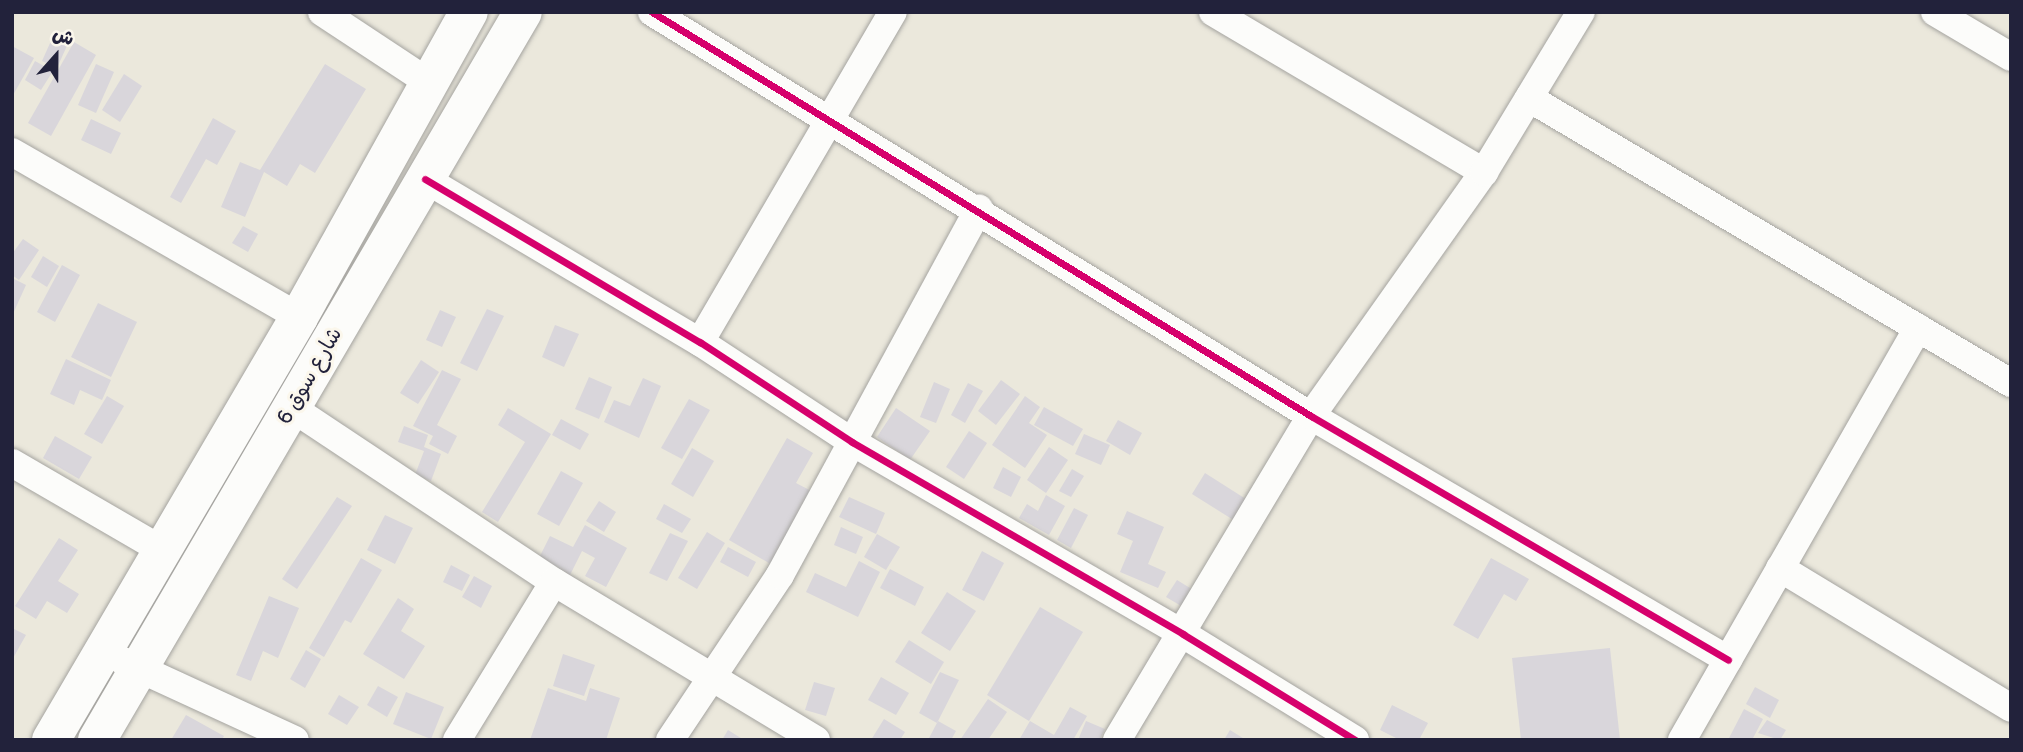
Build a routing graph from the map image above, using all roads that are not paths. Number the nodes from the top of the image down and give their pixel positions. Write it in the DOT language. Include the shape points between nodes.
graph roads {
  1 [pos="322,12"];
  2 [pos="469,12"];
  3 [pos="523,12"];
  4 [pos="652,12"];
  5 [pos="893,12"];
  6 [pos="1213,12"];
  7 [pos="1581,12"];
  8 [pos="1935,12"];
  9 [pos="2011,57"];
  10 [pos="428,82"];
  11 [pos="1529,98"];
  12 [pos="830,120"];
  13 [pos="12,152"];
  14 [pos="1484,172"];
  15 [pos="425,178"];
  16 [pos="979,209"];
  17 [pos="299,317"];
  18 [pos="1918,328"];
  19 [pos="700,342"];
  20 [pos="2011,383"];
  21 [pos="292,408"];
  22 [pos="1311,416"];
  23 [pos="852,442"];
  24 [pos="12,463"];
  25 [pos="164,551"];
  26 [pos="1780,568"];
  27 [pos="554,582"];
  28 [pos="1183,634"];
  29 [pos="122,660"];
  30 [pos="1728,660"];
  31 [pos="710,678"];
  32 [pos="2011,708"];
  33 [pos="1341,737"];
  34 [pos="51,740"];
  35 [pos="97,740"];
  36 [pos="295,740"];
  37 [pos="457,740"];
  38 [pos="670,740"];
  39 [pos="816,740"];
  40 [pos="1117,740"];
  41 [pos="1682,740"];
  1 -- 10 [label="street"];
  2 -- 10 [label="street, شارع سوق 6"];
  3 -- 15 [label="street, شارع سوق 6"];
  4 -- 12 [label="street"];
  5 -- 12 [label="street"];
  6 -- 14 [label="street"];
  7 -- 11 [label="street"];
  8 -- 9 [label="street"];
  10 -- 17 [label="street, شارع سوق 6"];
  11 -- 14 [label="street"];
  11 -- 18 [label="street"];
  12 -- 16 [label="street"];
  12 -- 19 [label="street"];
  13 -- 17 [label="street"];
  14 -- 22 [label="street"];
  15 -- 19 [label="street"];
  15 -- 21 [label="street, شارع سوق 6"];
  16 -- 22 [label="street"];
  16 -- 23 [label="street"];
  17 -- 25 [label="street, شارع سوق 6"];
  18 -- 20 [label="street"];
  18 -- 26 [label="street"];
  19 -- 23 [label="street"];
  21 -- 27 [label="street"];
  21 -- 29 [label="street, شارع سوق 6"];
  22 -- 28 [label="street"];
  22 -- 30 [label="street"];
  23 -- 28 [label="street"];
  23 -- 31 [label="street" via="780,575"];
  24 -- 25 [label="street"];
  25 -- 29 [label="street, شارع سوق 6"];
  26 -- 30 [label="street"];
  26 -- 32 [label="street"];
  27 -- 31 [label="street"];
  27 -- 37 [label="street"];
  28 -- 33 [label="street"];
  28 -- 40 [label="street"];
  29 -- 34 [label="street, شارع سوق 6"];
  29 -- 35 [label="street, شارع سوق 6"];
  29 -- 36 [label="street"];
  30 -- 41 [label="street"];
  31 -- 38 [label="street"];
  31 -- 39 [label="street"];
}
